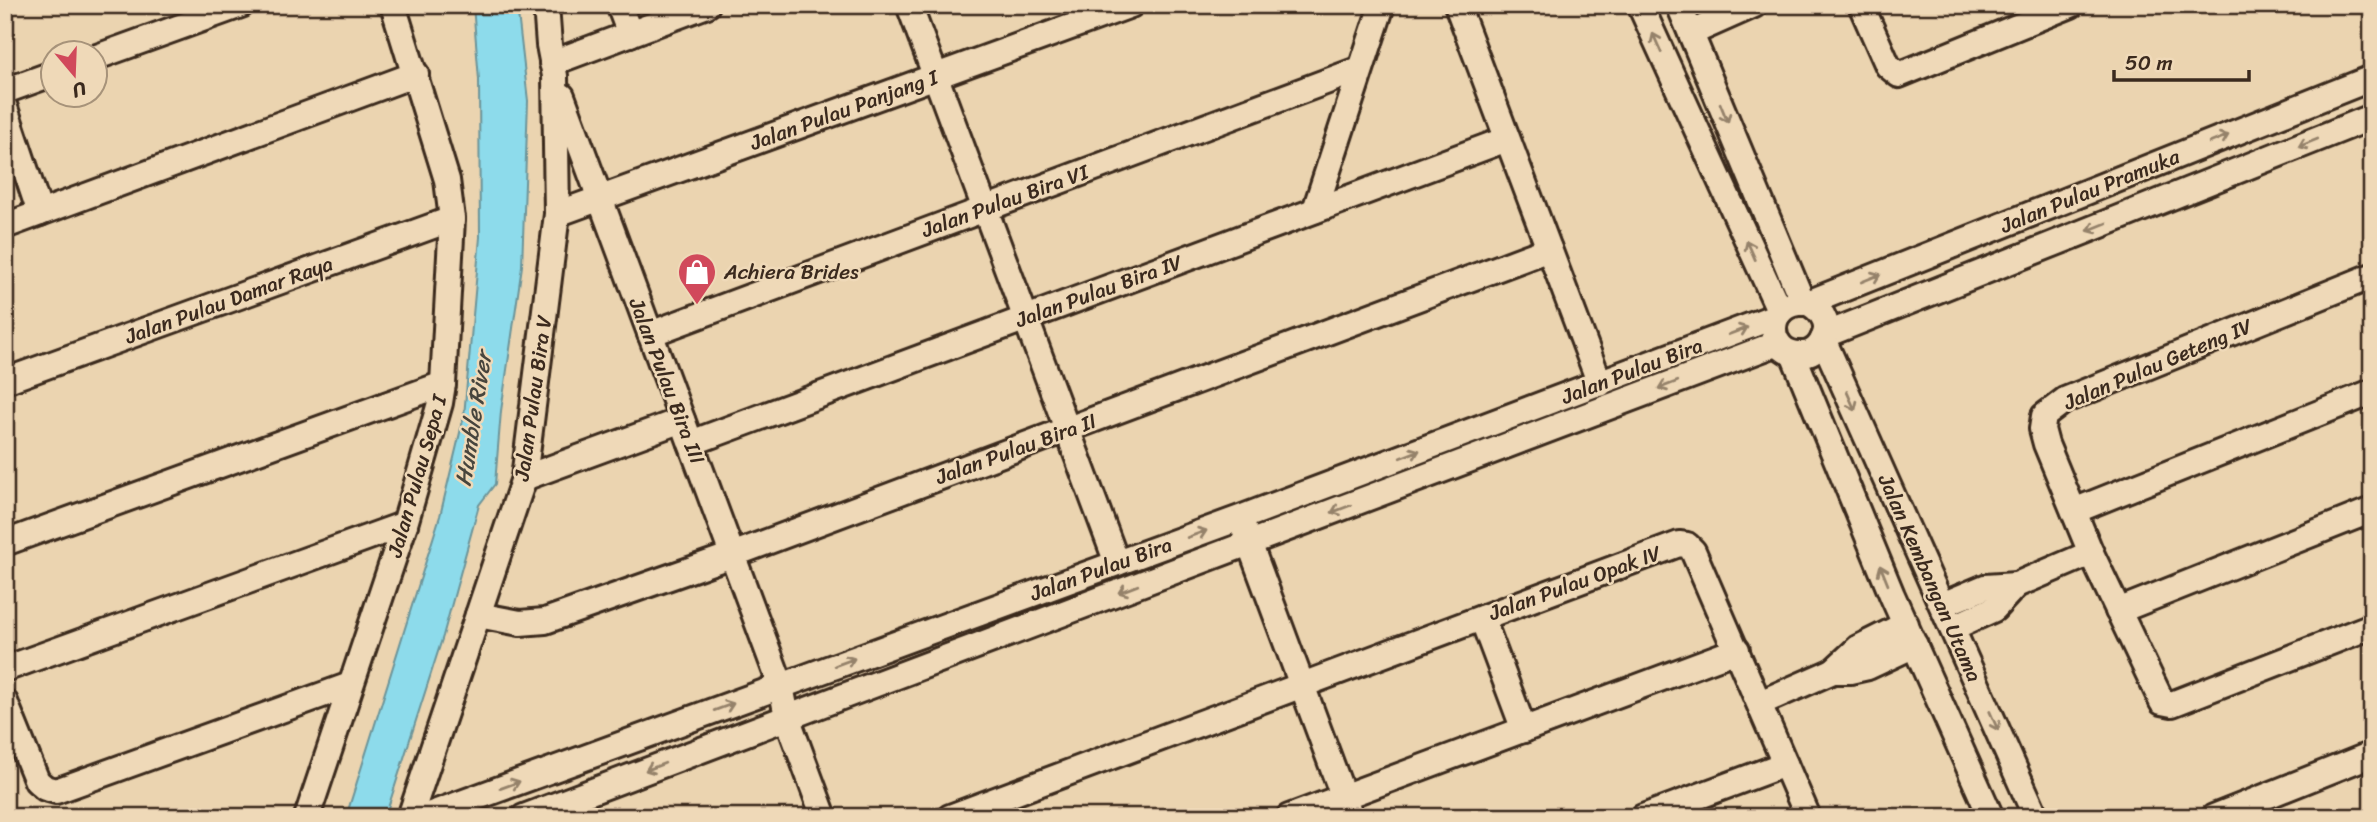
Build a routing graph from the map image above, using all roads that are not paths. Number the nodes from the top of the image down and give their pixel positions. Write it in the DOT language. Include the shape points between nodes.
graph roads {
  1 [pos="242,5"];
  2 [pos="393,5"];
  3 [pos="546,5"];
  4 [pos="619,5"];
  5 [pos="707,5"];
  6 [pos="909,5"];
  7 [pos="1130,5"];
  8 [pos="1382,5"];
  9 [pos="1457,5"];
  10 [pos="1640,5"];
  11 [pos="1679,5"];
  12 [pos="1754,5"];
  13 [pos="1861,5"];
  14 [pos="2071,5"];
  15 [pos="1691,33"];
  16 [pos="630,34"];
  17 [pos="108,53"];
  18 [pos="1360,69"];
  19 [pos="553,70"];
  20 [pos="416,74"];
  21 [pos="936,76"];
  22 [pos="2372,78"];
  23 [pos="38,79"];
  24 [pos="5,91"];
  25 [pos="5,108"];
  26 [pos="2372,117"];
  27 [pos="1507,139"];
  28 [pos="599,199"];
  29 [pos="985,209"];
  30 [pos="1315,210"];
  31 [pos="40,213"];
  32 [pos="557,214"];
  33 [pos="452,219"];
  34 [pos="5,226"];
  35 [pos="1549,249"];
  36 [pos="2372,276"];
  37 [pos="1805,303"];
  38 [pos="1778,314"];
  39 [pos="1026,318"];
  40 [pos="650,334"];
  41 [pos="1824,337"];
  42 [pos="1786,349"];
  43 [pos="5,381"];
  44 [pos="443,384"];
  45 [pos="1600,384"];
  46 [pos="2372,393"];
  47 [pos="1067,429"];
  48 [pos="686,432"];
  49 [pos="524,478"];
  50 [pos="2372,510"];
  51 [pos="2074,511"];
  52 [pos="1240,518"];
  53 [pos="405,524"];
  54 [pos="5,543"];
  55 [pos="1250,543"];
  56 [pos="2091,553"];
  57 [pos="732,555"];
  58 [pos="1117,563"];
  59 [pos="2118,611"];
  60 [pos="478,615"];
  61 [pos="1947,617"];
  62 [pos="1482,618"];
  63 [pos="2372,626"];
  64 [pos="1910,635"];
  65 [pos="1737,650"];
  66 [pos="5,669"];
  67 [pos="350,685"];
  68 [pos="1302,685"];
  69 [pos="781,686"];
  70 [pos="5,702"];
  71 [pos="1760,703"];
  72 [pos="787,717"];
  73 [pos="1524,730"];
  74 [pos="2372,754"];
  75 [pos="1785,764"];
  76 [pos="1347,807"];
  77 [pos="306,817"];
  78 [pos="410,817"];
  79 [pos="423,817"];
  80 [pos="524,817"];
  81 [pos="824,817"];
  82 [pos="950,817"];
  83 [pos="1289,817"];
  84 [pos="1643,817"];
  85 [pos="1808,817"];
  86 [pos="1991,817"];
  87 [pos="2036,817"];
  88 [pos="2214,817"];
  1 -- 17 [label="street"];
  2 -- 20 [label="street, Jalan Pulau Sepa I"];
  3 -- 19 [label="street, Jalan Pulau Bira V"];
  4 -- 16 [label="street"];
  5 -- 16 [label="street"];
  6 -- 21 [label="street"];
  7 -- 21 [label="street, Jalan Pulau Panjang I"];
  8 -- 18 [label="street"];
  9 -- 27 [label="street"];
  38 -- 10 [label="street, one-way"];
  11 -- 15 [label="street"];
  12 -- 15 [label="street"];
  13 -- 14 [label="street" via="1888,66 1899,75"];
  15 -- 37 [label="street, one-way"];
  16 -- 19 [label="street"];
  18 -- 29 [label="street, Jalan Pulau Bira VI"];
  18 -- 30 [label="street"];
  19 -- 28 [label="street, Jalan Pulau Bira III"];
  19 -- 32 [label="street, Jalan Pulau Bira V"];
  20 -- 31 [label="street"];
  20 -- 33 [label="street, Jalan Pulau Sepa I" via="447,180"];
  21 -- 28 [label="street, Jalan Pulau Panjang I"];
  21 -- 29 [label="street"];
  37 -- 22 [label="street, Jalan Pulau Pramuka, one-way"];
  23 -- 24 [label="street"];
  25 -- 31 [label="street"];
  26 -- 41 [label="street, Jalan Pulau Pramuka, one-way"];
  27 -- 30 [label="street, Jalan Pulau Bira IV"];
  27 -- 35 [label="street"];
  28 -- 32 [label="street, Jalan Pulau Panjang I"];
  28 -- 40 [label="street, Jalan Pulau Bira III"];
  29 -- 39 [label="street"];
  29 -- 40 [label="street, Jalan Pulau Bira VI"];
  30 -- 39 [label="street, Jalan Pulau Bira IV"];
  31 -- 34 [label="street"];
  32 -- 49 [label="street, Jalan Pulau Bira V"];
  33 -- 43 [label="street, Jalan Pulau Damar Raya"];
  33 -- 44 [label="street, Jalan Pulau Sepa I"];
  35 -- 45 [label="street"];
  35 -- 47 [label="street, Jalan Pulau Bira II"];
  36 -- 51 [label="street, Jalan Pulau Geteng IV" via="2053,408 2044,416 2042,429"];
  37 -- 38 [label="street" via="1790,304"];
  37 -- 41 [label="street" via="1821,312"];
  38 -- 42 [label="street" via="1773,330"];
  45 -- 38 [label="street, Jalan Pulau Bira, one-way"];
  39 -- 47 [label="street"];
  39 -- 48 [label="street, Jalan Pulau Bira IV"];
  40 -- 48 [label="street, Jalan Pulau Bira III"];
  41 -- 42 [label="street" via="1808,353"];
  41 -- 61 [label="street, Jalan Kembangan Utama, one-way"];
  42 -- 55 [label="street, Jalan Pulau Bira, one-way"];
  64 -- 42 [label="street, Jalan Kembangan Utama, one-way"];
  44 -- 53 [label="street, Jalan Pulau Sepa I"];
  44 -- 54 [label="street"];
  52 -- 45 [label="street, Jalan Pulau Bira, one-way"];
  46 -- 51 [label="street"];
  47 -- 57 [label="street, Jalan Pulau Bira II"];
  47 -- 58 [label="street"];
  48 -- 49 [label="street, Jalan Pulau Bira IV"];
  48 -- 57 [label="street, Jalan Pulau Bira III"];
  49 -- 60 [label="street, Jalan Pulau Bira V"];
  50 -- 59 [label="street"];
  51 -- 56 [label="street, Jalan Pulau Geteng IV"];
  52 -- 55 [label="street"];
  58 -- 52 [label="street, Jalan Pulau Bira, one-way"];
  53 -- 66 [label="street"];
  53 -- 67 [label="street, Jalan Pulau Sepa I"];
  55 -- 68 [label="street"];
  55 -- 72 [label="street, Jalan Pulau Bira, one-way"];
  56 -- 59 [label="street, Jalan Pulau Geteng IV"];
  56 -- 61 [label="street" via="2017,585 1985,587"];
  57 -- 60 [label="street, Jalan Pulau Bira II" via="545,621 520,623"];
  57 -- 69 [label="street, Jalan Pulau Bira III"];
  69 -- 58 [label="street, Jalan Pulau Bira, one-way"];
  59 -- 63 [label="street, Jalan Pulau Geteng IV" via="2166,705"];
  60 -- 78 [label="street, Jalan Pulau Bira V"];
  61 -- 64 [label="street"];
  61 -- 87 [label="street, Jalan Kembangan Utama, one-way"];
  62 -- 65 [label="street, Jalan Pulau Opak IV" via="1679,544 1688,545"];
  62 -- 68 [label="street, Jalan Pulau Opak IV"];
  62 -- 73 [label="street"];
  64 -- 71 [label="street" via="1858,648 1833,671"];
  64 -- 86 [label="street, Jalan Kembangan Utama"];
  65 -- 71 [label="street, Jalan Pulau Opak IV"];
  65 -- 73 [label="street"];
  67 -- 70 [label="street" via="56,791 37,781"];
  67 -- 77 [label="street, Jalan Pulau Sepa I"];
  68 -- 76 [label="street"];
  68 -- 82 [label="street, Jalan Pulau Opak IV"];
  69 -- 72 [label="street, Jalan Pulau Bira III"];
  79 -- 69 [label="street, Jalan Pulau Bira, one-way"];
  71 -- 75 [label="street, Jalan Pulau Opak IV"];
  72 -- 80 [label="street, Jalan Pulau Bira, one-way"];
  72 -- 81 [label="street, Jalan Pulau Bira III"];
  73 -- 76 [label="street"];
  74 -- 88 [label="street"];
  75 -- 84 [label="street"];
  75 -- 85 [label="street, Jalan Pulau Opak IV"];
  76 -- 83 [label="street"];
}
